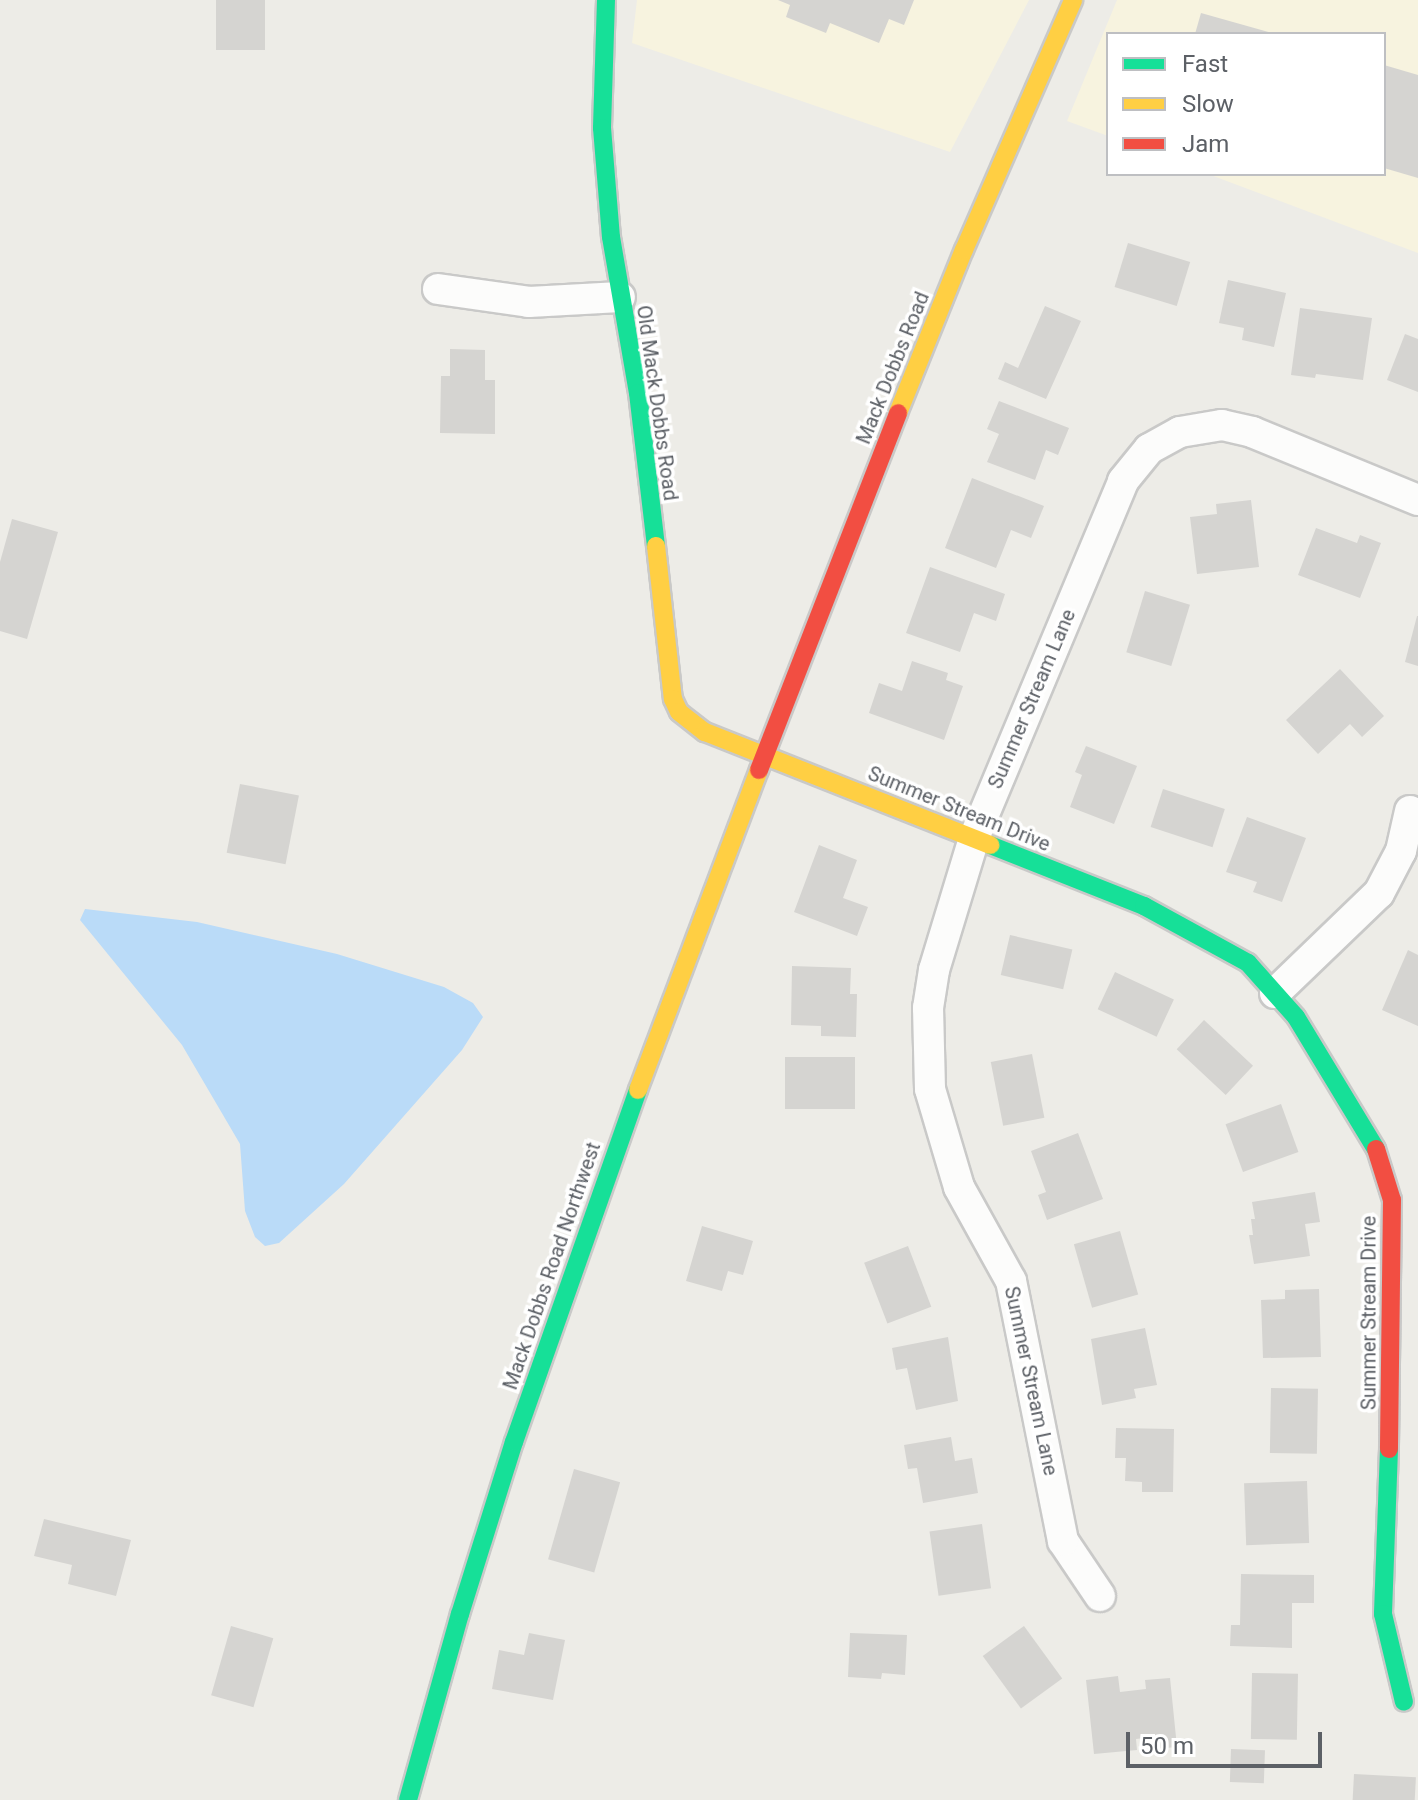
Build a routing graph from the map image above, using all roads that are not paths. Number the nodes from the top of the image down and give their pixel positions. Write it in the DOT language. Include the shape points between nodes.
graph roads {
  1 [pos="606,0"];
  2 [pos="1073,0"];
  3 [pos="438,289"];
  4 [pos="620,297"];
  5 [pos="1418,500"];
  6 [pos="765,756"];
  7 [pos="1410,811"];
  8 [pos="974,838"];
  9 [pos="1275,993"];
  10 [pos="1100,1596"];
  11 [pos="1404,1702"];
  12 [pos="408,1800"];
  1 -- 4 [label="street, Old Mack Dobbs Road" via="602,128"];
  2 -- 6 [label="street, Mack Dobbs Road" via="964,250"];
  3 -- 4 [label="street" via="529,302"];
  4 -- 6 [label="street, Old Mack Dobbs Road" via="638,393 673,699 679,712 705,732"];
  5 -- 8 [label="street, Summer Stream Lane" via="1252,432 1222,425 1180,432 1149,449 1123,481"];
  6 -- 8 [label="street, Summer Stream Drive"];
  6 -- 12 [label="street, Mack Dobbs Road Northwest" via="568,1281 460,1614"];
  7 -- 9 [label="street" via="1401,851 1379,893"];
  8 -- 9 [label="street, Summer Stream Drive" via="1144,906 1248,963"];
  8 -- 10 [label="street, Summer Stream Lane" via="934,970 928,1008 930,1089 959,1187 1011,1281 1063,1541"];
  9 -- 11 [label="street, Summer Stream Drive" via="1296,1017 1376,1149 1392,1200 1383,1614"];
}
